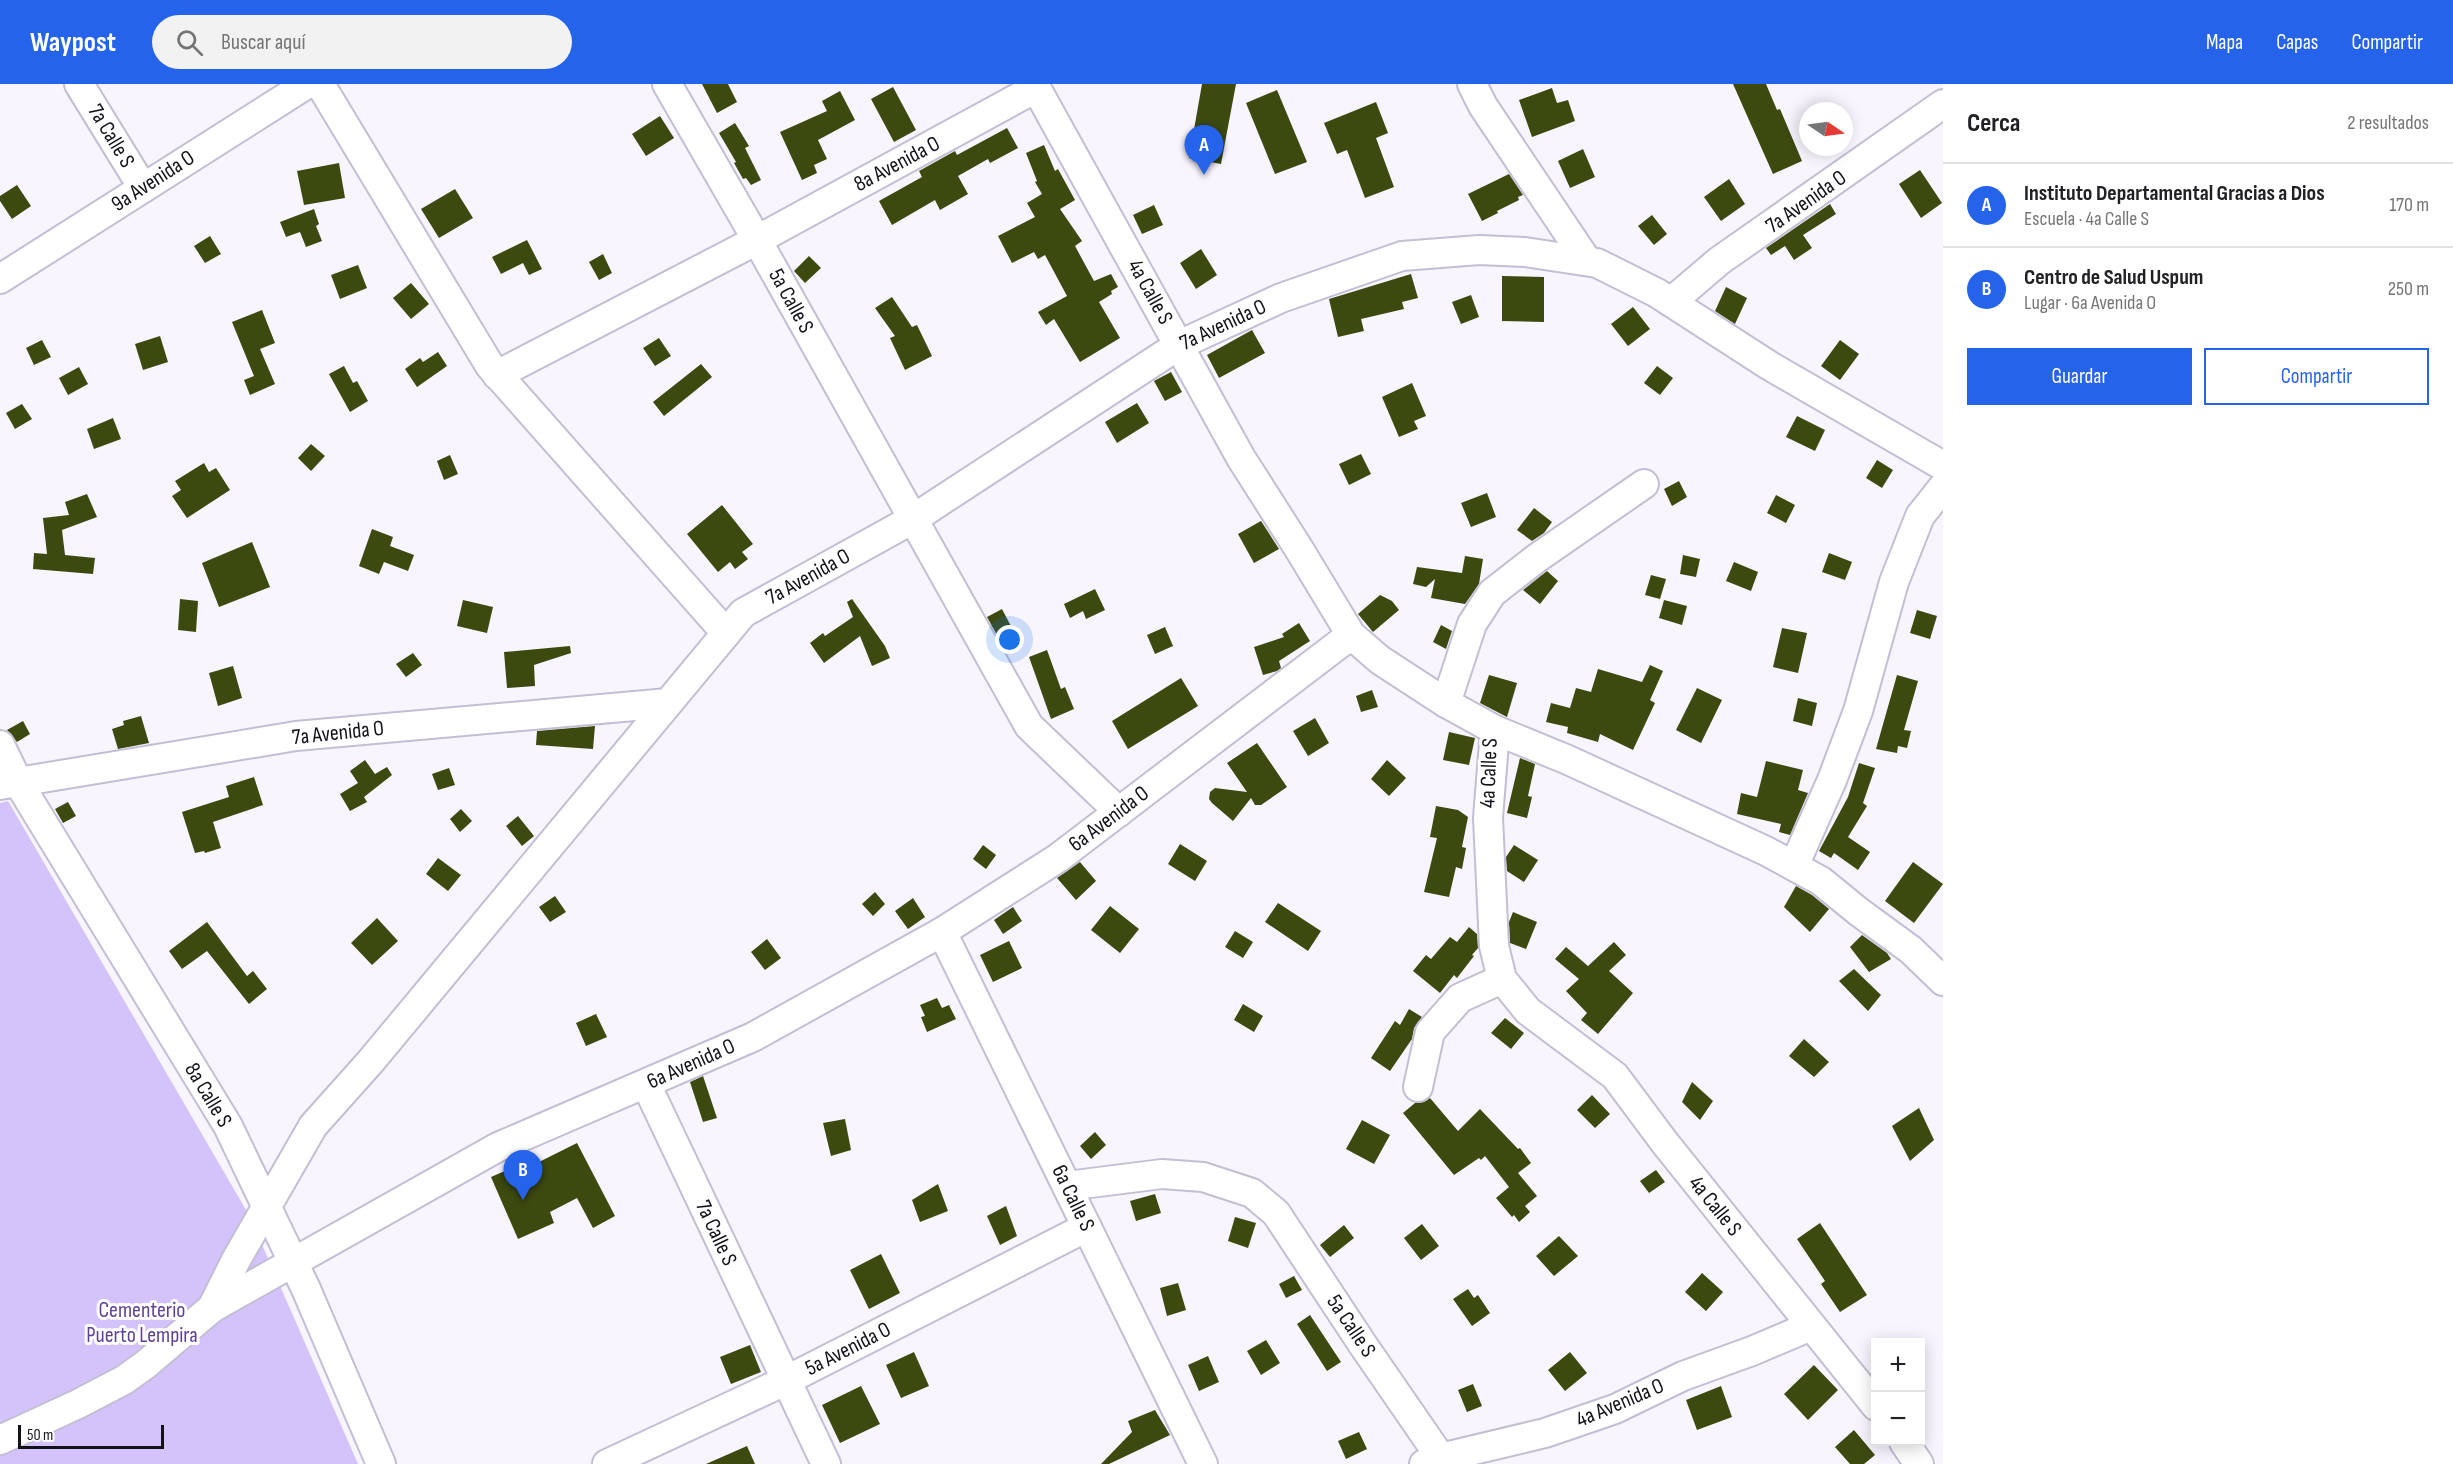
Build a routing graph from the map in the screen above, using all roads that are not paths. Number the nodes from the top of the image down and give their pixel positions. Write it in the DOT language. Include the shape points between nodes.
graph roads {
  1 [pos="79,84"];
  2 [pos="307,84"];
  3 [pos="320,84"];
  4 [pos="668,84"];
  5 [pos="1472,84"];
  6 [pos="1035,86"];
  7 [pos="1943,104"];
  8 [pos="143,188"];
  9 [pos="757,240"];
  10 [pos="1587,261"];
  11 [pos="0,279"];
  12 [pos="1671,302"];
  13 [pos="1179,345"];
  14 [pos="498,375"];
  15 [pos="1943,466"];
  16 [pos="1644,484"];
  17 [pos="1943,487"];
  18 [pos="913,519"];
  19 [pos="726,633"];
  20 [pos="1351,635"];
  21 [pos="668,703"];
  22 [pos="1446,704"];
  23 [pos="1495,730"];
  24 [pos="0,745"];
  25 [pos="9,783"];
  26 [pos="1119,812"];
  27 [pos="1794,866"];
  28 [pos="942,932"];
  29 [pos="1502,979"];
  30 [pos="1943,981"];
  31 [pos="646,1084"];
  32 [pos="1418,1088"];
  33 [pos="1066,1186"];
  34 [pos="266,1207"];
  35 [pos="1088,1227"];
  36 [pos="292,1261"];
  37 [pos="212,1308"];
  38 [pos="1811,1326"];
  39 [pos="785,1381"];
  40 [pos="1871,1401"];
  41 [pos="0,1440"];
  42 [pos="1907,1446"];
  43 [pos="1436,1462"];
  44 [pos="381,1464"];
  45 [pos="606,1464"];
  46 [pos="826,1464"];
  47 [pos="1203,1464"];
  48 [pos="1919,1464"];
  1 -- 8 [label="street, 7a Calle S"];
  2 -- 8 [label="street, 9a Avenida O"];
  3 -- 14 [label="street"];
  4 -- 9 [label="street, 5a Calle S"];
  5 -- 10 [label="street"];
  6 -- 9 [label="street, 8a Avenida O"];
  6 -- 13 [label="street, 4a Calle S"];
  7 -- 12 [label="street, 7a Avenida O" via="1719,261"];
  8 -- 11 [label="street, 9a Avenida O"];
  9 -- 14 [label="street, 8a Avenida O"];
  9 -- 18 [label="street, 5a Calle S"];
  10 -- 12 [label="street, 7a Avenida O" via="1597,262"];
  10 -- 13 [label="street, 7a Avenida O" via="1479,250 1402,256 1281,298"];
  12 -- 15 [label="street, 7a Avenida O" via="1770,366"];
  13 -- 18 [label="street, 7a Avenida O"];
  13 -- 20 [label="street, 4a Calle S" via="1241,458"];
  14 -- 19 [label="street"];
  16 -- 22 [label="street" via="1492,593 1472,624"];
  17 -- 27 [label="street" via="1920,516 1894,582 1858,711"];
  18 -- 19 [label="street, 7a Avenida O" via="743,613"];
  18 -- 26 [label="street, 5a Calle S" via="1029,726"];
  19 -- 21 [label="street, 7a Avenida O"];
  20 -- 22 [label="street, 4a Calle S" via="1380,660"];
  20 -- 26 [label="street, 6a Avenida O"];
  21 -- 25 [label="street, 7a Avenida O" via="296,736"];
  21 -- 34 [label="street" via="313,1126"];
  22 -- 23 [label="street, 4a Calle S"];
  23 -- 27 [label="street"];
  23 -- 29 [label="street, 4a Calle S" via="1488,818 1494,946"];
  24 -- 25 [label="street, 8a Calle S"];
  25 -- 34 [label="street, 8a Calle S" via="228,1126"];
  26 -- 28 [label="street, 6a Avenida O" via="1058,858"];
  27 -- 30 [label="street" via="1821,880 1911,950"];
  28 -- 31 [label="street, 6a Avenida O" via="753,1037"];
  28 -- 33 [label="street, 6a Calle S"];
  29 -- 32 [label="street" via="1460,998 1430,1032"];
  29 -- 38 [label="street, 4a Calle S" via="1528,1011 1615,1076"];
  31 -- 36 [label="street, 6a Avenida O" via="498,1147"];
  31 -- 39 [label="street, 7a Calle S"];
  33 -- 35 [label="street, 6a Calle S"];
  33 -- 43 [label="street, 5a Calle S" via="1162,1174 1203,1178 1252,1193 1276,1213"];
  34 -- 36 [label="street, 8a Calle S"];
  34 -- 37 [label="street"];
  35 -- 39 [label="street, 5a Avenida O"];
  35 -- 47 [label="street, 6a Calle S"];
  36 -- 37 [label="street, 6a Avenida O"];
  36 -- 44 [label="street, 8a Calle S"];
  37 -- 41 [label="street, 6a Avenida O" via="124,1380"];
  38 -- 40 [label="street, 4a Calle S"];
  38 -- 43 [label="street, 4a Avenida O" via="1683,1376 1615,1409"];
  39 -- 45 [label="street, 5a Avenida O"];
  39 -- 46 [label="street, 7a Calle S"];
  42 -- 48 [label="street"];
}
